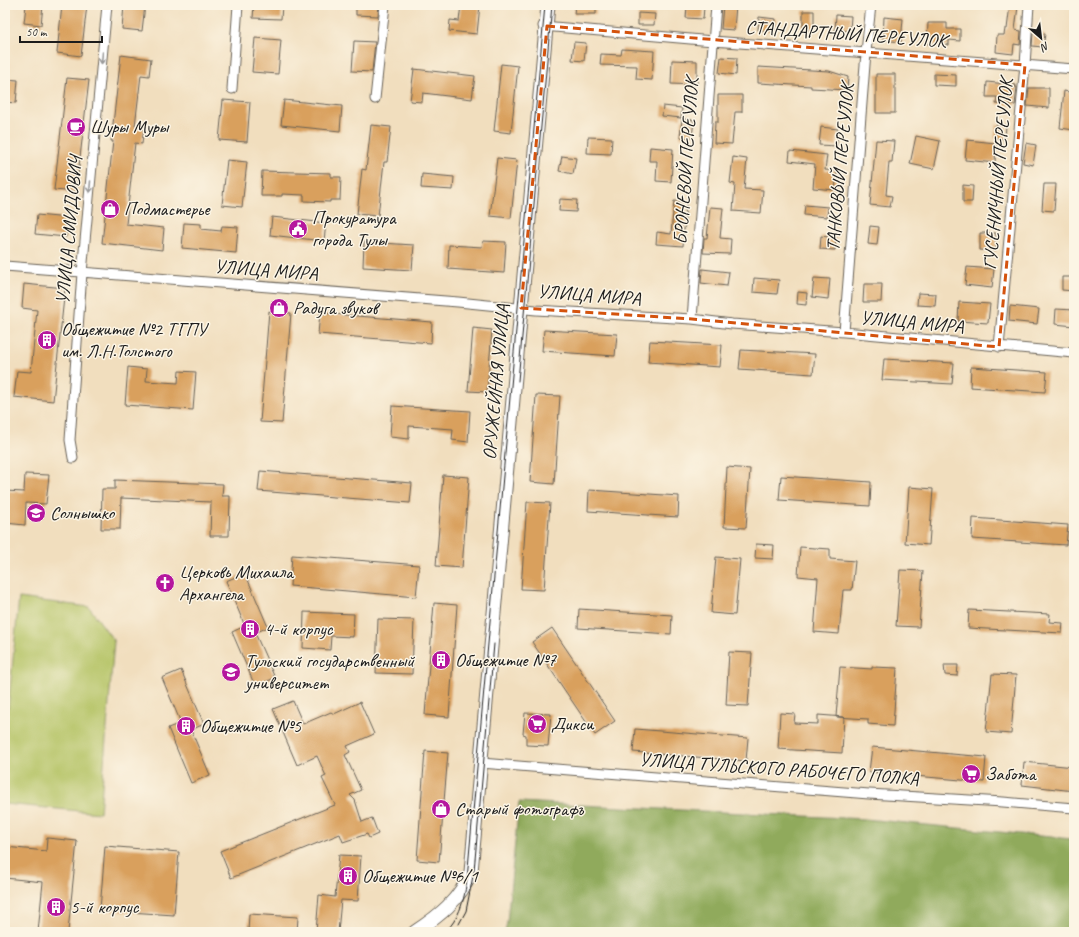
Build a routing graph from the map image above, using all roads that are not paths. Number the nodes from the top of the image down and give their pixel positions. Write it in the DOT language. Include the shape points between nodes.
graph roads {
  1 [pos="106,5"];
  2 [pos="238,5"];
  3 [pos="385,5"];
  4 [pos="548,5"];
  5 [pos="716,5"];
  6 [pos="871,5"];
  7 [pos="1029,5"];
  8 [pos="545,26"];
  9 [pos="713,41"];
  10 [pos="866,52"];
  11 [pos="1025,65"];
  12 [pos="1074,68"];
  13 [pos="232,89"];
  14 [pos="375,99"];
  15 [pos="5,266"];
  16 [pos="82,273"];
  17 [pos="521,308"];
  18 [pos="692,319"];
  19 [pos="844,332"];
  20 [pos="999,347"];
  21 [pos="1074,353"];
  22 [pos="73,458"];
  23 [pos="481,763"];
  24 [pos="1074,808"];
  25 [pos="415,932"];
  1 -- 16 [label="street, УЛИЦА СМИДОВИЧ, one-way"];
  2 -- 13 [label="street"];
  3 -- 14 [label="street"];
  4 -- 8 [label="street, ОРУЖЕЙНАЯ УЛИЦА"];
  5 -- 9 [label="street, БРОНЕВОЙ ПЕРЕУЛОК"];
  6 -- 10 [label="street, ТАНКОВЫЙ ПЕРЕУЛОК"];
  7 -- 11 [label="street, ГУСЕНИЧНЫЙ ПЕРЕУЛОК"];
  8 -- 9 [label="street, СТАНДАРТНЫЙ ПЕРЕУЛОК"];
  8 -- 17 [label="street, ОРУЖЕЙНАЯ УЛИЦА"];
  9 -- 10 [label="street, СТАНДАРТНЫЙ ПЕРЕУЛОК"];
  9 -- 18 [label="street, БРОНЕВОЙ ПЕРЕУЛОК"];
  10 -- 11 [label="street, СТАНДАРТНЫЙ ПЕРЕУЛОК"];
  10 -- 19 [label="street, ТАНКОВЫЙ ПЕРЕУЛОК"];
  11 -- 12 [label="street, СТАНДАРТНЫЙ ПЕРЕУЛОК"];
  11 -- 20 [label="street, ГУСЕНИЧНЫЙ ПЕРЕУЛОК"];
  15 -- 16 [label="street, УЛИЦА МИРА"];
  16 -- 17 [label="street, УЛИЦА МИРА"];
  16 -- 22 [label="street, УЛИЦА СМИДОВИЧ" via="70,440"];
  17 -- 18 [label="street, УЛИЦА МИРА"];
  17 -- 23 [label="street, ОРУЖЕЙНАЯ УЛИЦА"];
  18 -- 19 [label="street, УЛИЦА МИРА"];
  19 -- 20 [label="street, УЛИЦА МИРА"];
  20 -- 21 [label="street, УЛИЦА МИРА"];
  23 -- 24 [label="street, УЛИЦА ТУЛЬСКОГО РАБОЧЕГО ПОЛКА"];
  23 -- 25 [label="street, ОРУЖЕЙНАЯ УЛИЦА" via="471,872 467,883 442,913"];
}
